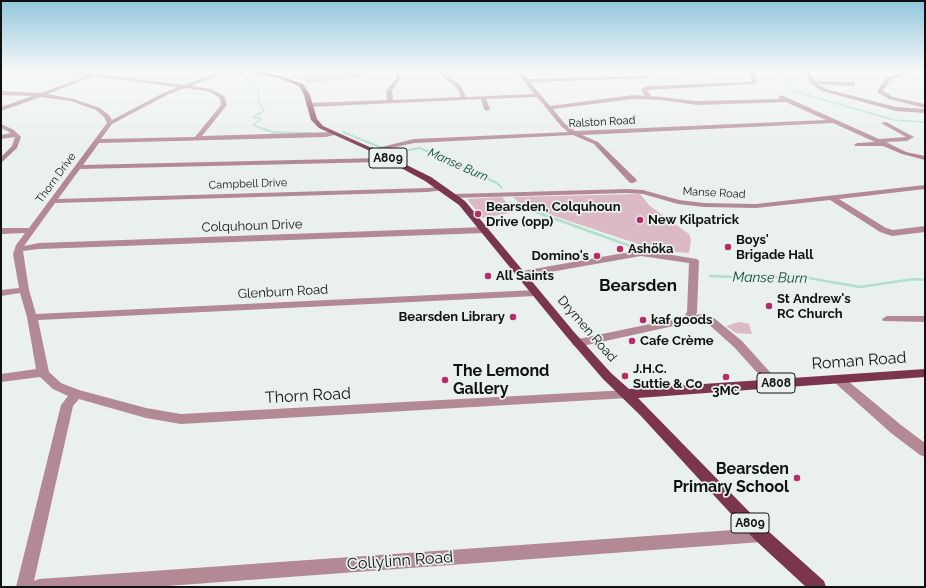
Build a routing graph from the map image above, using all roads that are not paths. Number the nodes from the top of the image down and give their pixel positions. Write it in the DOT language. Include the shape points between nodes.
graph roads {
  1 [pos="31,98"];
  2 [pos="62,98"];
  3 [pos="154,98"];
  4 [pos="222,98"];
  5 [pos="307,98"];
  6 [pos="453,98"];
  7 [pos="483,98"];
  8 [pos="541,98"];
  9 [pos="622,98"];
  10 [pos="665,98"];
  11 [pos="783,98"];
  12 [pos="854,98"];
  13 [pos="893,98"];
  14 [pos="786,100"];
  15 [pos="390,101"];
  16 [pos="309,105"];
  17 [pos="925,106"];
  18 [pos="548,108"];
  19 [pos="1,109"];
  20 [pos="487,109"];
  21 [pos="925,111"];
  22 [pos="834,121"];
  23 [pos="110,122"];
  24 [pos="884,123"];
  25 [pos="1,126"];
  26 [pos="16,134"];
  27 [pos="335,134"];
  28 [pos="573,134"];
  29 [pos="1,137"];
  30 [pos="197,138"];
  31 [pos="98,140"];
  32 [pos="881,142"];
  33 [pos="857,145"];
  34 [pos="378,148"];
  35 [pos="389,158"];
  36 [pos="925,158"];
  37 [pos="1,161"];
  38 [pos="77,168"];
  39 [pos="633,181"];
  40 [pos="925,187"];
  41 [pos="443,188"];
  42 [pos="454,196"];
  43 [pos="830,197"];
  44 [pos="53,201"];
  45 [pos="925,229"];
  46 [pos="31,230"];
  47 [pos="485,230"];
  48 [pos="1,231"];
  49 [pos="19,249"];
  50 [pos="522,274"];
  51 [pos="24,290"];
  52 [pos="1,293"];
  53 [pos="536,293"];
  54 [pos="32,317"];
  55 [pos="690,318"];
  56 [pos="925,318"];
  57 [pos="887,319"];
  58 [pos="578,343"];
  59 [pos="43,372"];
  60 [pos="925,373"];
  61 [pos="1,378"];
  62 [pos="838,379"];
  63 [pos="774,384"];
  64 [pos="76,394"];
  65 [pos="628,394"];
  66 [pos="925,451"];
  67 [pos="762,535"];
  68 [pos="24,587"];
  69 [pos="39,587"];
  70 [pos="818,587"];
  1 -- 19 [label="street"];
  2 -- 23 [label="street" via="91,106 104,114"];
  3 -- 23 [label="street, Thorn Drive"];
  4 -- 30 [label="street" via="223,108"];
  5 -- 16 [label="main road, Drymen Road / A809"];
  6 -- 15 [label="street"];
  7 -- 20 [label="street"];
  8 -- 18 [label="street"];
  9 -- 18 [label="street"];
  10 -- 14 [label="street" via="697,103"];
  11 -- 14 [label="street"];
  12 -- 21 [label="street" via="902,110"];
  13 -- 17 [label="street"];
  14 -- 22 [label="street"];
  15 -- 16 [label="street"];
  16 -- 27 [label="main road, Drymen Road / A809" via="314,120"];
  18 -- 28 [label="street"];
  22 -- 28 [label="street, Ralston Road"];
  22 -- 32 [label="street"];
  23 -- 31 [label="street, Thorn Drive"];
  24 -- 32 [label="street" via="911,137"];
  25 -- 26 [label="street"];
  26 -- 29 [label="street"];
  26 -- 37 [label="street" via="16,147"];
  27 -- 30 [label="street"];
  27 -- 34 [label="main road, Drymen Road / A809"];
  28 -- 34 [label="street, Ralston Road" via="414,141"];
  28 -- 39 [label="street" via="596,144"];
  30 -- 31 [label="street"];
  31 -- 38 [label="street, Thorn Drive"];
  32 -- 33 [label="street"];
  32 -- 36 [label="street" via="904,153"];
  34 -- 35 [label="main road, Drymen Road / A809"];
  35 -- 38 [label="street"];
  35 -- 41 [label="main road, Drymen Road / A809"];
  38 -- 44 [label="street, Thorn Drive"];
  40 -- 43 [label="street, Manse Road"];
  41 -- 42 [label="main road, Drymen Road / A809"];
  41 -- 44 [label="street, Campbell Drive"];
  42 -- 43 [label="street, Manse Road" via="643,192 678,202 756,206"];
  42 -- 47 [label="main road, Drymen Road / A809"];
  43 -- 45 [label="street" via="883,230 892,233"];
  44 -- 46 [label="street, Thorn Drive"];
  46 -- 48 [label="street"];
  46 -- 49 [label="street, Thorn Drive"];
  47 -- 49 [label="street, Colquhoun Drive" via="39,246"];
  47 -- 50 [label="main road, Drymen Road / A809"];
  49 -- 51 [label="street"];
  50 -- 53 [label="main road, Drymen Road / A809"];
  50 -- 55 [label="street" via="641,253 694,262"];
  51 -- 52 [label="street"];
  51 -- 54 [label="street"];
  53 -- 54 [label="street, Glenburn Road"];
  53 -- 58 [label="main road, Drymen Road / A809"];
  54 -- 59 [label="street"];
  55 -- 58 [label="street"];
  55 -- 63 [label="street" via="702,317 710,320 738,344"];
  56 -- 57 [label="street"];
  58 -- 65 [label="main road, Drymen Road / A809" via="607,376"];
  59 -- 61 [label="street"];
  59 -- 64 [label="street, Thorn Road" via="57,386"];
  60 -- 62 [label="main road, Roman Road / A808"];
  62 -- 63 [label="main road, Roman Road / A808"];
  62 -- 66 [label="street"];
  63 -- 65 [label="main road, Roman Road / A808"];
  64 -- 65 [label="street, Thorn Road" via="146,413 181,419"];
  64 -- 68 [label="street" via="67,405"];
  65 -- 67 [label="main road, Drymen Road / A809"];
  67 -- 69 [label="street, Collylinn Road"];
  67 -- 70 [label="main road, Drymen Road / A809"];
}
